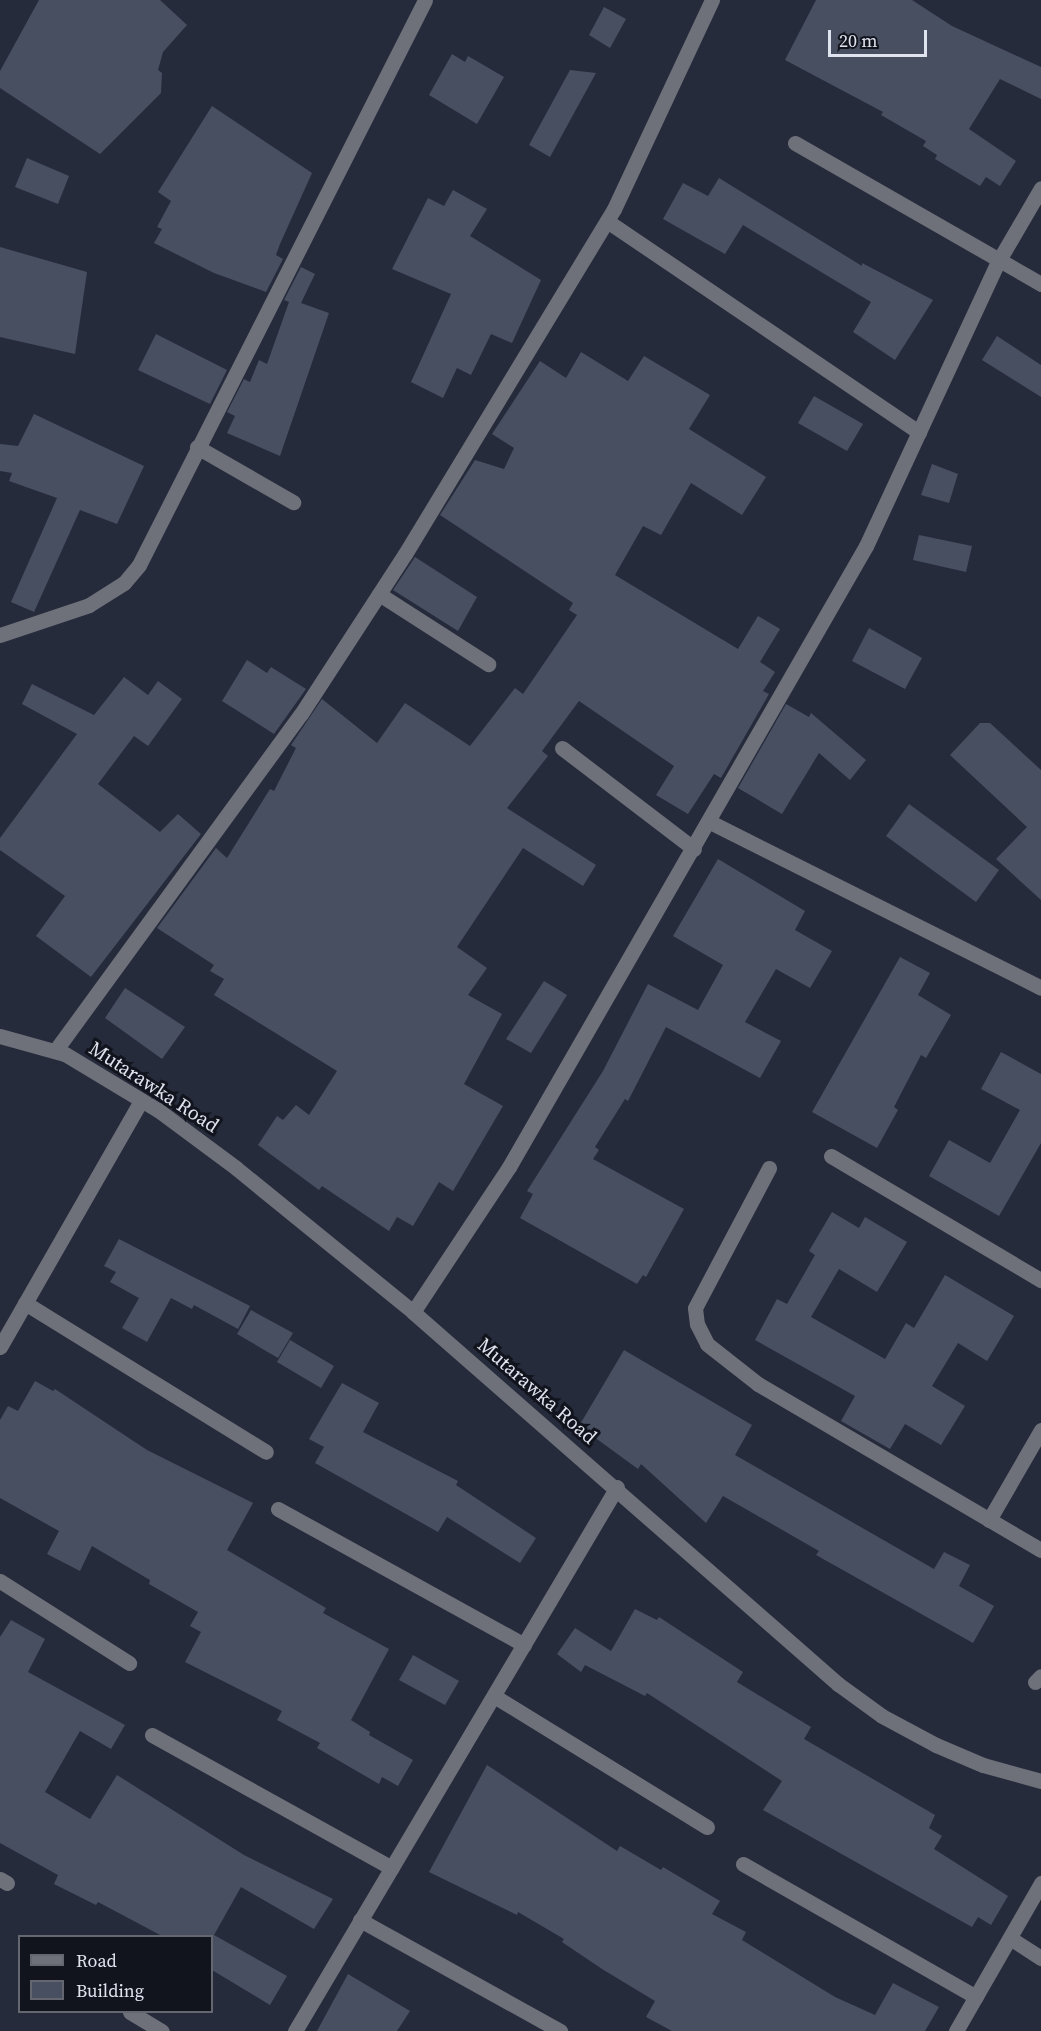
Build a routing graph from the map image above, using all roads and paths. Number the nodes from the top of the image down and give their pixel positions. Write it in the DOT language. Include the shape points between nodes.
graph roads {
  1 [pos="424,0"];
  2 [pos="712,0"];
  3 [pos="795,143"];
  4 [pos="1041,188"];
  5 [pos="607,221"];
  6 [pos="999,260"];
  7 [pos="1041,284"];
  8 [pos="919,432"];
  9 [pos="197,447"];
  10 [pos="293,502"];
  11 [pos="379,594"];
  12 [pos="0,634"];
  13 [pos="488,664"];
  14 [pos="562,748"];
  15 [pos="710,822"];
  16 [pos="694,849"];
  17 [pos="1041,988"];
  18 [pos="0,1036"];
  19 [pos="55,1051"];
  20 [pos="141,1101"];
  21 [pos="831,1156"];
  22 [pos="769,1168"];
  23 [pos="1041,1280"];
  24 [pos="25,1304"];
  25 [pos="413,1312"];
  26 [pos="0,1347"];
  27 [pos="1041,1430"];
  28 [pos="267,1452"];
  29 [pos="617,1487"];
  30 [pos="278,1509"];
  31 [pos="989,1520"];
  32 [pos="1041,1550"];
  33 [pos="0,1581"];
  34 [pos="524,1645"];
  35 [pos="129,1664"];
  36 [pos="494,1696"];
  37 [pos="152,1735"];
  38 [pos="1041,1781"];
  39 [pos="707,1827"];
  40 [pos="743,1864"];
  41 [pos="392,1868"];
  42 [pos="1041,1883"];
  43 [pos="360,1920"];
  44 [pos="1010,1938"];
  45 [pos="1041,1958"];
  46 [pos="976,1997"];
  47 [pos="132,2013"];
  48 [pos="162,2031"];
  49 [pos="295,2031"];
  50 [pos="560,2031"];
  51 [pos="956,2031"];
  1 -- 9 [label="street"];
  2 -- 5 [label="street"];
  3 -- 6 [label="street"];
  4 -- 6 [label="street"];
  5 -- 8 [label="street"];
  5 -- 11 [label="street"];
  6 -- 7 [label="street"];
  6 -- 8 [label="street"];
  8 -- 15 [label="street" via="866,546"];
  9 -- 10 [label="street"];
  9 -- 12 [label="street" via="139,565 124,583 89,605"];
  11 -- 13 [label="street"];
  11 -- 19 [label="street" via="301,714"];
  14 -- 16 [label="street"];
  15 -- 16 [label="street"];
  15 -- 17 [label="street"];
  16 -- 25 [label="street" via="509,1167"];
  18 -- 19 [label="street, Mutarawka Road"];
  19 -- 20 [label="street, Mutarawka Road"];
  20 -- 24 [label="street"];
  20 -- 25 [label="street, Mutarawka Road" via="236,1168"];
  21 -- 23 [label="street"];
  22 -- 31 [label="street" via="695,1308 697,1324 707,1344 758,1384"];
  24 -- 26 [label="street"];
  24 -- 28 [label="street"];
  25 -- 29 [label="street, Mutarawka Road"];
  27 -- 31 [label="street"];
  29 -- 34 [label="street"];
  29 -- 38 [label="street, Mutarawka Road" via="838,1684 882,1716 983,1765"];
  30 -- 34 [label="street"];
  31 -- 32 [label="street"];
  33 -- 35 [label="street"];
  34 -- 36 [label="street"];
  36 -- 39 [label="street"];
  36 -- 41 [label="street"];
  37 -- 41 [label="street"];
  40 -- 46 [label="street"];
  41 -- 43 [label="street"];
  42 -- 44 [label="street"];
  43 -- 49 [label="street"];
  43 -- 50 [label="street"];
  44 -- 45 [label="street"];
  44 -- 46 [label="street"];
  46 -- 51 [label="street"];
  47 -- 48 [label="street"];
}
